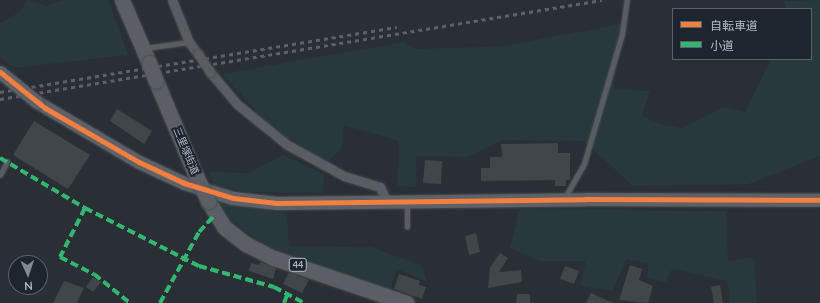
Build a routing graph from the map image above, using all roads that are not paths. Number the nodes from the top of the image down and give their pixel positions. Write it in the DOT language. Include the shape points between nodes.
graph roads {
  1 [pos="122,0"];
  2 [pos="172,0"];
  3 [pos="627,0"];
  4 [pos="189,42"];
  5 [pos="142,48"];
  6 [pos="0,72"];
  7 [pos="7,162"];
  8 [pos="0,175"];
  9 [pos="564,199"];
  10 [pos="820,200"];
  11 [pos="387,202"];
  12 [pos="407,202"];
  13 [pos="407,227"];
  14 [pos="407,303"];
  1 -- 5 [label="main road, 三里塚街道 / 44"];
  2 -- 4 [label="street"];
  3 -- 9 [label="lane" via="626,13 584,164"];
  4 -- 5 [label="lane"];
  4 -- 11 [label="street, bridge" via="237,104 286,144 344,176 380,187"];
  5 -- 14 [label="main road, 三里塚街道 / 44, bridge" via="196,176 224,226 246,244 274,258"];
  6 -- 11 [label="street, bridge" via="37,102 145,165 209,192 277,203"];
  7 -- 8 [label="lane"];
  9 -- 10 [label="street"];
  9 -- 12 [label="street"];
  11 -- 12 [label="street"];
  12 -- 13 [label="lane"];
}
